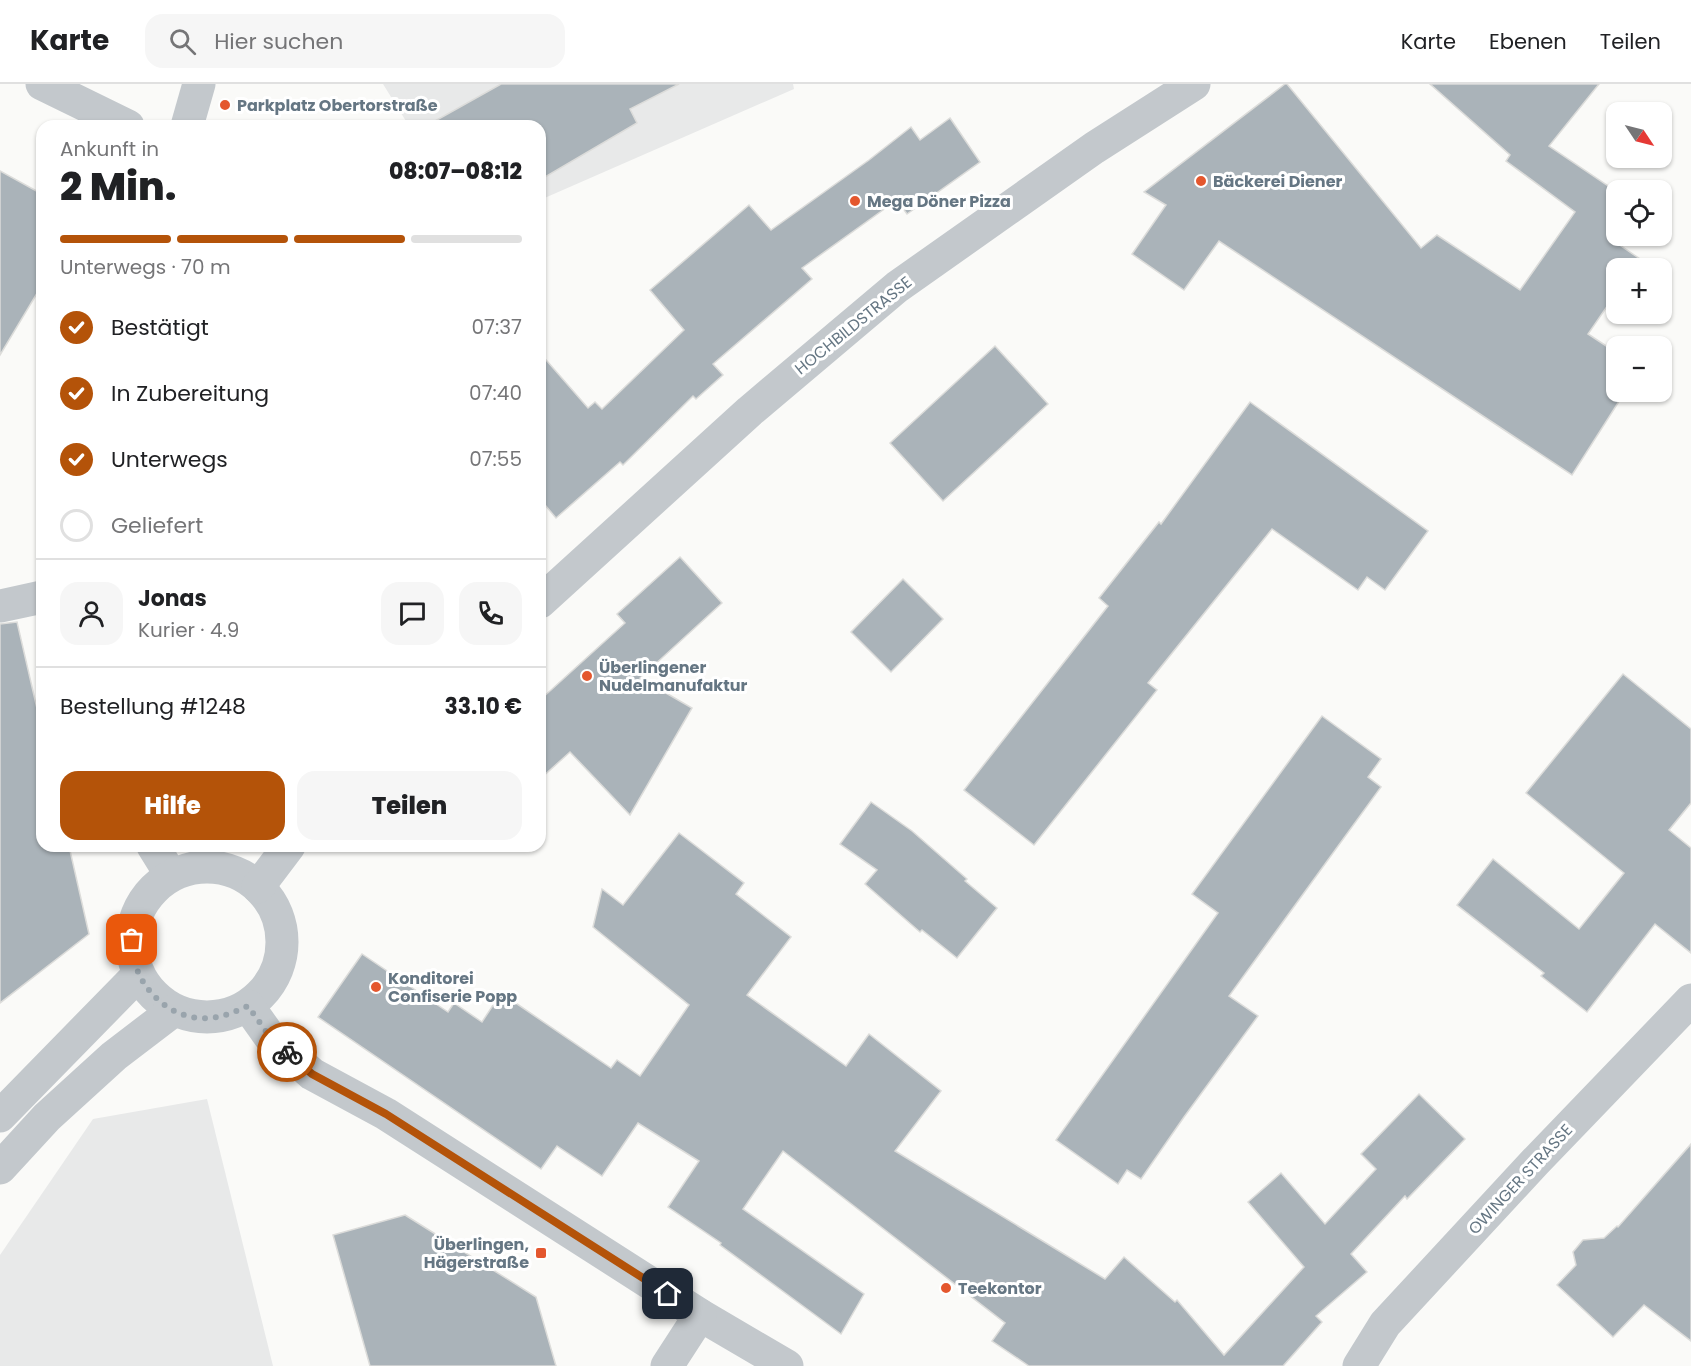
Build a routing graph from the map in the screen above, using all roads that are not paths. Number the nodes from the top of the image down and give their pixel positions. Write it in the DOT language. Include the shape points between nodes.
graph roads {
  1 [pos="42,84"];
  2 [pos="199,84"];
  3 [pos="1194,84"];
  4 [pos="116,120"];
  5 [pos="189,120"];
  6 [pos="546,597"];
  7 [pos="36,598"];
  8 [pos="0,606"];
  9 [pos="157,852"];
  10 [pos="284,852"];
  11 [pos="171,875"];
  12 [pos="258,886"];
  13 [pos="138,975"];
  14 [pos="1691,1000"];
  15 [pos="248,1006"];
  16 [pos="173,1011"];
  17 [pos="0,1116"];
  18 [pos="0,1168"];
  19 [pos="700,1315"];
  20 [pos="667,1366"];
  21 [pos="787,1366"];
  22 [pos="1359,1366"];
  1 -- 4 [label="street"];
  2 -- 5 [label="street"];
  3 -- 6 [label="street, HOCHBILDSTRASSE" via="1094,148 897,287 750,411"];
  7 -- 8 [label="street"];
  9 -- 11 [label="street"];
  10 -- 12 [label="street"];
  11 -- 12 [label="street" via="198,867 219,868 240,874"];
  11 -- 13 [label="street" via="141,905 133,927 132,952"];
  12 -- 15 [label="street" via="272,904 282,948 277,971 266,991"];
  13 -- 16 [label="street" via="152,995"];
  13 -- 17 [label="street"];
  14 -- 22 [label="street, OWINGER STRASSE" via="1385,1324"];
  15 -- 16 [label="street" via="224,1017 198,1018"];
  15 -- 19 [label="street" via="270,1037 312,1074 386,1114"];
  16 -- 18 [label="street" via="114,1056 47,1117"];
  19 -- 20 [label="street"];
  19 -- 21 [label="street"];
}
